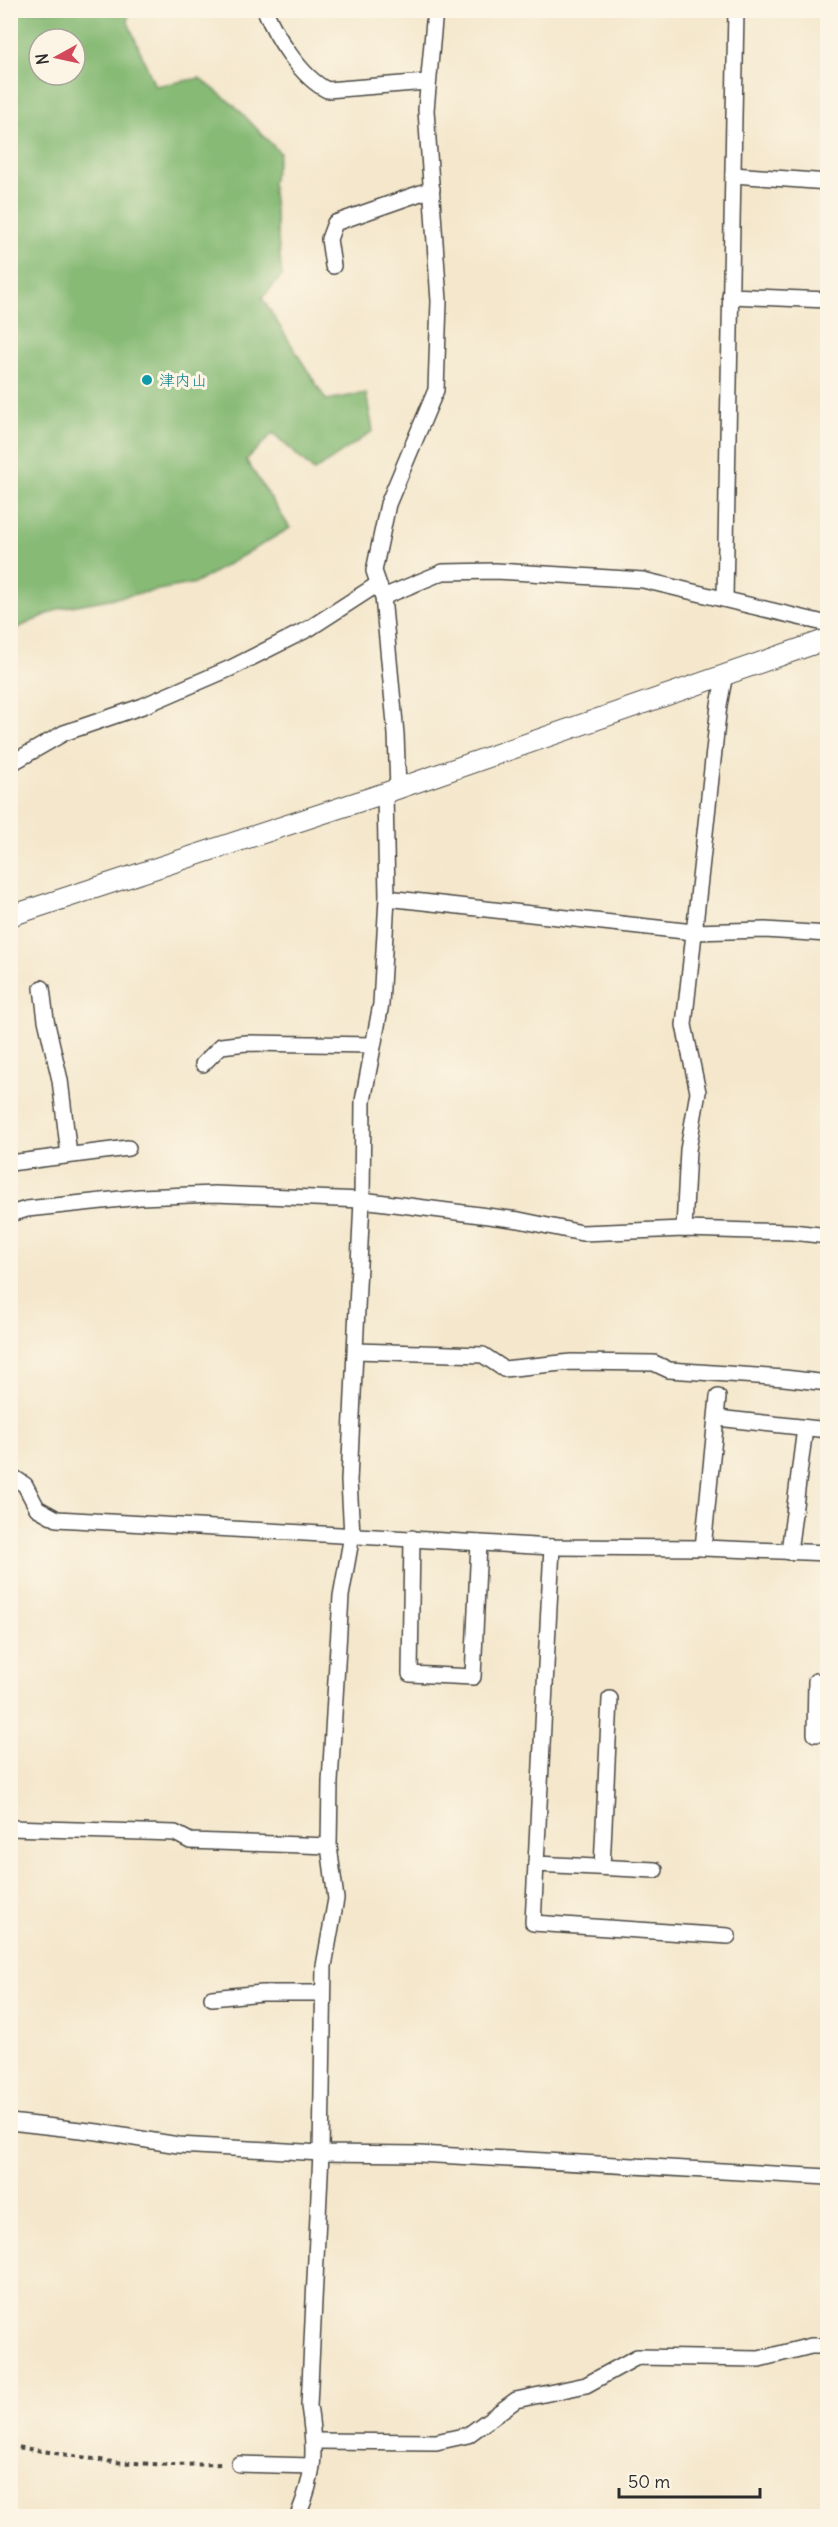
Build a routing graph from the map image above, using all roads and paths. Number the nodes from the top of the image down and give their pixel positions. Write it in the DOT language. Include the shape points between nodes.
graph roads {
  1 [pos="265,10"];
  2 [pos="435,10"];
  3 [pos="736,10"];
  4 [pos="427,82"];
  5 [pos="733,175"];
  6 [pos="828,182"];
  7 [pos="432,189"];
  8 [pos="333,266"];
  9 [pos="730,296"];
  10 [pos="828,300"];
  11 [pos="381,590"];
  12 [pos="725,598"];
  13 [pos="828,624"];
  14 [pos="828,639"];
  15 [pos="725,674"];
  16 [pos="10,764"];
  17 [pos="391,791"];
  18 [pos="387,898"];
  19 [pos="10,916"];
  20 [pos="693,932"];
  21 [pos="828,934"];
  22 [pos="42,988"];
  23 [pos="373,1046"];
  24 [pos="204,1064"];
  25 [pos="128,1148"];
  26 [pos="69,1155"];
  27 [pos="10,1162"];
  28 [pos="362,1200"];
  29 [pos="10,1214"];
  30 [pos="684,1228"];
  31 [pos="828,1236"];
  32 [pos="356,1351"];
  33 [pos="828,1383"];
  34 [pos="718,1397"];
  35 [pos="717,1418"];
  36 [pos="804,1428"];
  37 [pos="828,1430"];
  38 [pos="10,1475"];
  39 [pos="352,1535"];
  40 [pos="412,1538"];
  41 [pos="479,1543"];
  42 [pos="552,1547"];
  43 [pos="703,1548"];
  44 [pos="789,1552"];
  45 [pos="828,1553"];
  46 [pos="816,1681"];
  47 [pos="610,1699"];
  48 [pos="828,1733"];
  49 [pos="10,1828"];
  50 [pos="329,1846"];
  51 [pos="536,1864"];
  52 [pos="602,1867"];
  53 [pos="655,1870"];
  54 [pos="728,1936"];
  55 [pos="323,1993"];
  56 [pos="212,1998"];
  57 [pos="10,2122"];
  58 [pos="321,2153"];
  59 [pos="828,2177"];
  60 [pos="828,2346"];
  61 [pos="314,2441"];
  62 [pos="10,2446"];
  63 [pos="238,2464"];
  64 [pos="312,2466"];
  65 [pos="298,2517"];
  1 -- 4 [label="street" via="273,31 289,53 317,85 327,90"];
  2 -- 4 [label="street"];
  3 -- 5 [label="street"];
  4 -- 7 [label="street"];
  5 -- 6 [label="street"];
  5 -- 9 [label="street"];
  7 -- 8 [label="street" via="334,223 329,239"];
  7 -- 11 [label="street" via="439,301 436,390 388,504 374,571"];
  9 -- 10 [label="street"];
  9 -- 12 [label="street"];
  11 -- 12 [label="street" via="443,572 496,571 643,580"];
  11 -- 16 [label="street" via="231,668 143,706 64,733"];
  11 -- 17 [label="street" via="396,734"];
  12 -- 13 [label="street"];
  14 -- 15 [label="street"];
  15 -- 17 [label="street"];
  15 -- 20 [label="street"];
  17 -- 18 [label="street"];
  17 -- 19 [label="street"];
  18 -- 20 [label="street"];
  18 -- 23 [label="street" via="381,1004"];
  20 -- 21 [label="street" via="765,930"];
  20 -- 30 [label="street" via="684,1025 698,1092 688,1150"];
  22 -- 26 [label="street" via="60,1080"];
  23 -- 24 [label="street" via="246,1043 221,1046"];
  23 -- 28 [label="street" via="363,1101"];
  25 -- 26 [label="street"];
  26 -- 27 [label="street"];
  28 -- 29 [label="street" via="215,1194 140,1197"];
  28 -- 30 [label="street" via="519,1220 582,1233"];
  28 -- 32 [label="street"];
  30 -- 31 [label="street"];
  32 -- 33 [label="street" via="483,1355 504,1369 571,1362 654,1364 669,1370"];
  32 -- 39 [label="street" via="349,1481"];
  34 -- 35 [label="street"];
  35 -- 36 [label="street"];
  35 -- 43 [label="street"];
  36 -- 37 [label="street"];
  36 -- 44 [label="street"];
  38 -- 39 [label="street" via="25,1485 37,1508 57,1519"];
  39 -- 40 [label="street"];
  39 -- 50 [label="street" via="341,1596"];
  40 -- 41 [label="street"];
  40 -- 41 [label="street" via="410,1674 473,1677"];
  41 -- 42 [label="street"];
  42 -- 43 [label="street"];
  42 -- 51 [label="street"];
  43 -- 44 [label="street"];
  44 -- 45 [label="street"];
  46 -- 48 [label="street" via="815,1734"];
  47 -- 52 [label="street"];
  49 -- 50 [label="street" via="175,1833 190,1841"];
  50 -- 55 [label="street" via="336,1899"];
  51 -- 52 [label="street"];
  51 -- 54 [label="street" via="533,1923"];
  52 -- 53 [label="street"];
  55 -- 56 [label="street"];
  55 -- 58 [label="street"];
  57 -- 58 [label="street" via="178,2145"];
  58 -- 59 [label="street" via="419,2154"];
  58 -- 61 [label="street" via="309,2406"];
  60 -- 61 [label="street" via="811,2346 759,2359 637,2356 586,2385 516,2400 468,2435 436,2442"];
  61 -- 64 [label="street"];
  62 -- 63 [label="path" via="113,2462"];
  63 -- 64 [label="street"];
  64 -- 65 [label="street" via="310,2486"];
}
